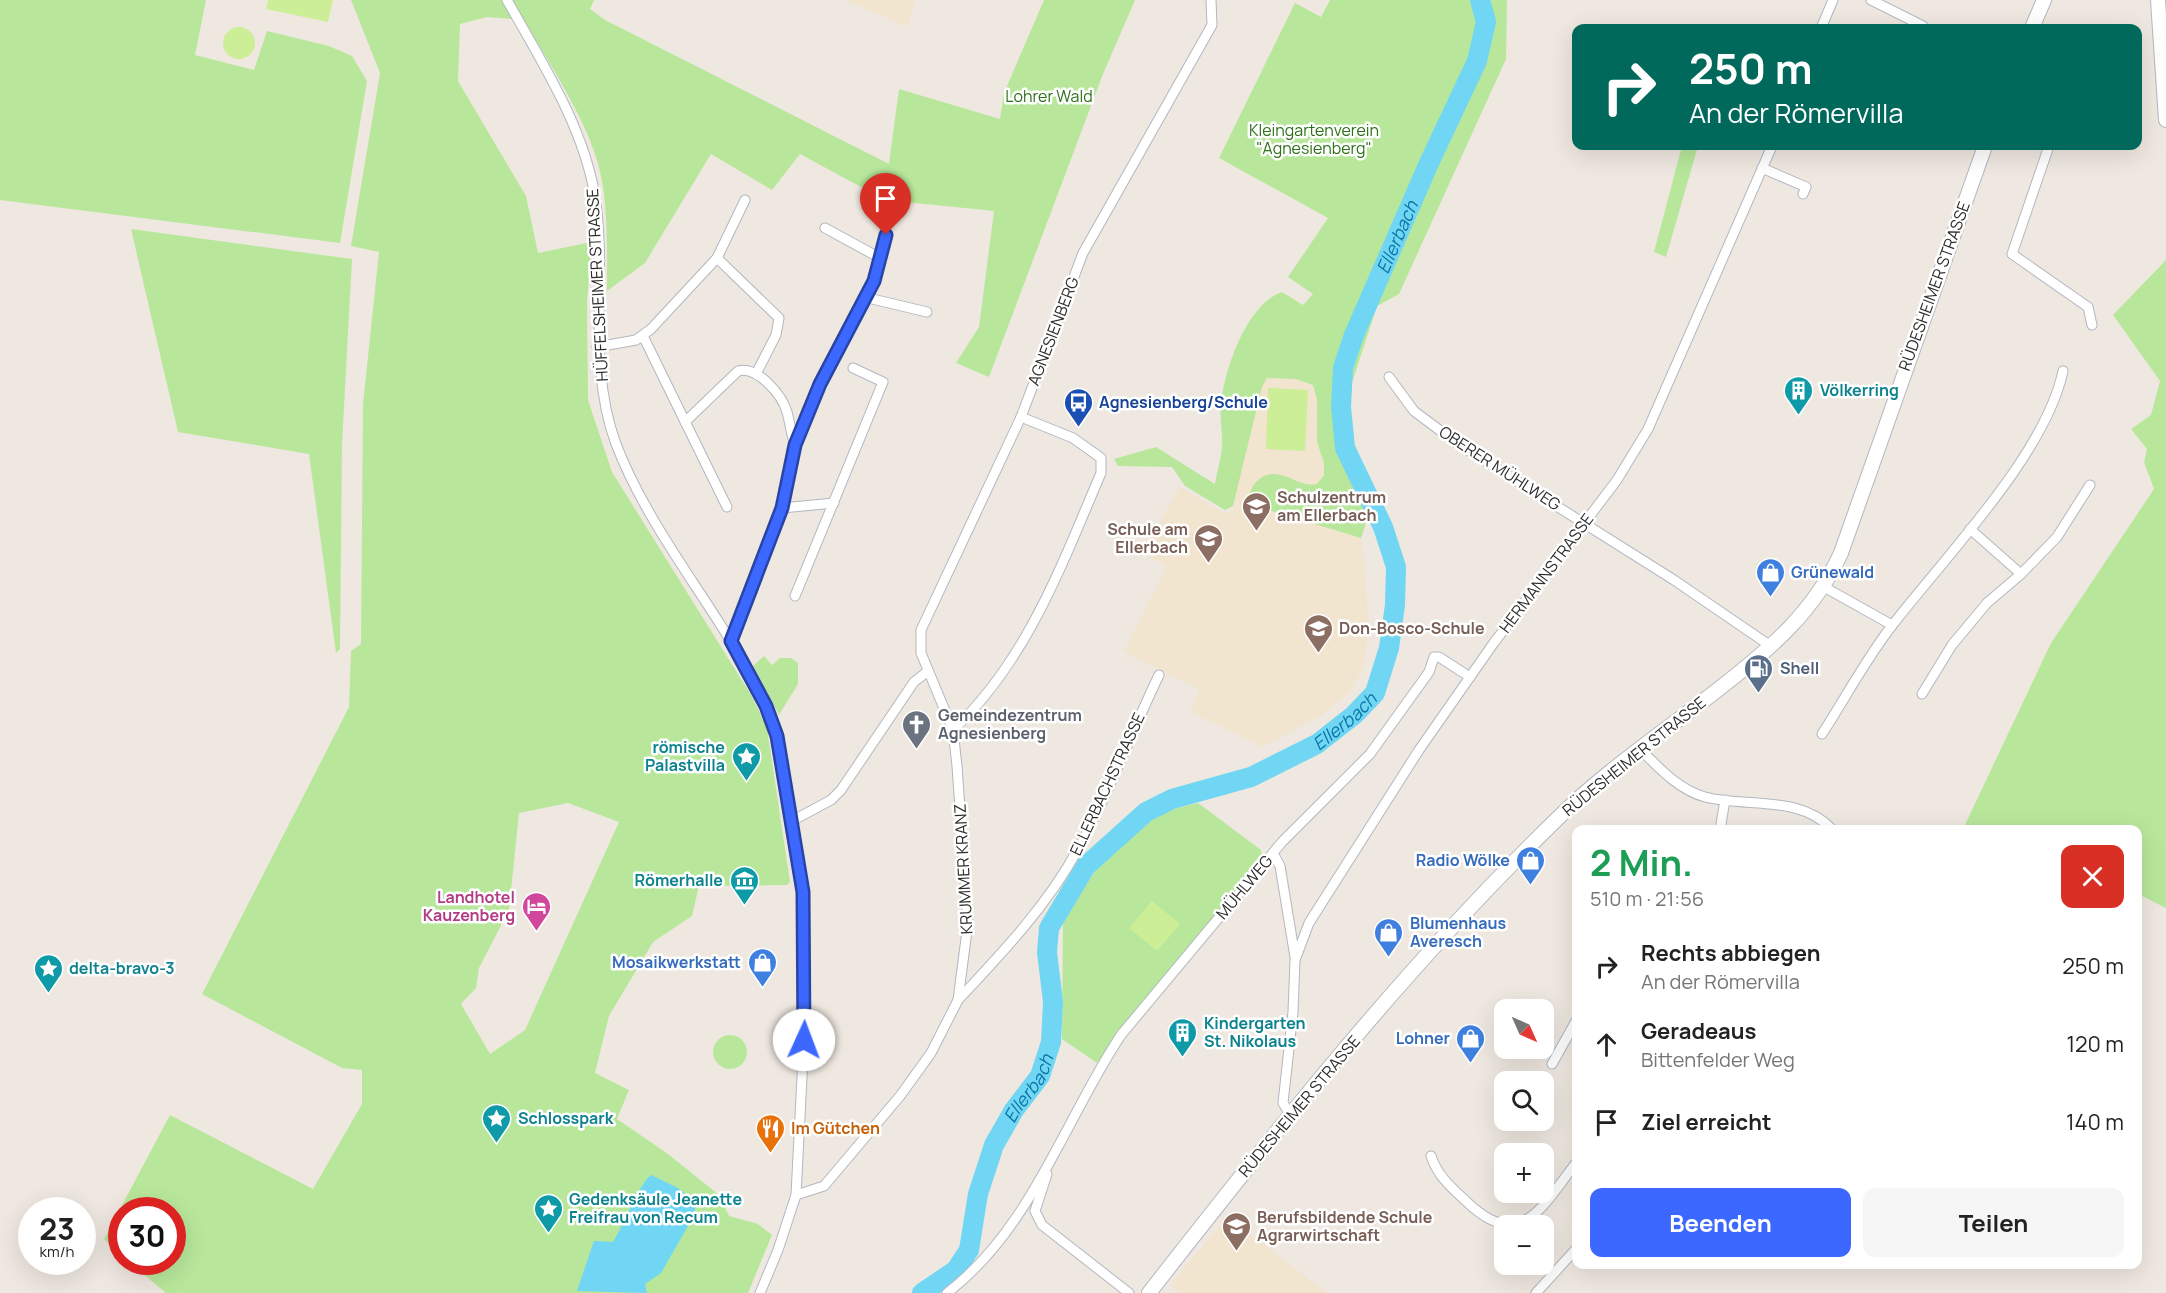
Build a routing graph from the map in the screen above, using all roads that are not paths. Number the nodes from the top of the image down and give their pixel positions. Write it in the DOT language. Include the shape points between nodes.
graph roads {
  1 [pos="507,0"];
  2 [pos="1211,0"];
  3 [pos="1833,0"];
  4 [pos="1871,0"];
  5 [pos="2044,0"];
  6 [pos="2158,0"];
  7 [pos="1823,24"];
  8 [pos="1919,24"];
  9 [pos="2034,24"];
  10 [pos="2166,120"];
  11 [pos="1770,150"];
  12 [pos="1983,150"];
  13 [pos="2048,150"];
  14 [pos="1762,168"];
  15 [pos="1803,194"];
  16 [pos="745,200"];
  17 [pos="825,228"];
  18 [pos="886,235"];
  19 [pos="717,258"];
  20 [pos="880,258"];
  21 [pos="864,297"];
  22 [pos="927,312"];
  23 [pos="2092,325"];
  24 [pos="643,336"];
  25 [pos="597,347"];
  26 [pos="853,368"];
  27 [pos="2063,371"];
  28 [pos="756,374"];
  29 [pos="1389,377"];
  30 [pos="1021,417"];
  31 [pos="685,422"];
  32 [pos="795,445"];
  33 [pos="2090,485"];
  34 [pos="834,503"];
  35 [pos="727,507"];
  36 [pos="782,508"];
  37 [pos="1584,523"];
  38 [pos="1970,529"];
  39 [pos="2021,574"];
  40 [pos="1824,586"];
  41 [pos="795,596"];
  42 [pos="1892,625"];
  43 [pos="731,641"];
  44 [pos="1772,647"];
  45 [pos="928,671"];
  46 [pos="1159,675"];
  47 [pos="1470,677"];
  48 [pos="1922,694"];
  49 [pos="953,730"];
  50 [pos="1822,734"];
  51 [pos="1641,750"];
  52 [pos="1725,801"];
  53 [pos="790,822"];
  54 [pos="1720,825"];
  55 [pos="1827,825"];
  56 [pos="1273,853"];
  57 [pos="1295,960"];
  58 [pos="958,1000"];
  59 [pos="1572,1027"];
  60 [pos="1552,1064"];
  61 [pos="1290,1114"];
  62 [pos="1431,1156"];
  63 [pos="1049,1167"];
  64 [pos="1572,1168"];
  65 [pos="796,1195"];
  66 [pos="1572,1253"];
  67 [pos="760,1293"];
  68 [pos="946,1293"];
  69 [pos="1130,1293"];
  70 [pos="1149,1293"];
  71 [pos="1536,1293"];
  1 -- 25 [label="street, HÜFFELSHEIMER STRASSE" via="567,112 590,171 598,234"];
  2 -- 30 [label="street, AGNESIENBERG" via="1212,25 1083,253"];
  3 -- 7 [label="street"];
  4 -- 8 [label="street"];
  5 -- 9 [label="street"];
  6 -- 10 [label="street"];
  11 -- 14 [label="street, HERMANNSTRASSE"];
  12 -- 40 [label="street, RÜDESHEIMER STRASSE" via="1841,553"];
  13 -- 23 [label="street" via="2012,254 2088,307"];
  14 -- 15 [label="street" via="1806,187"];
  14 -- 37 [label="street, HERMANNSTRASSE" via="1648,429 1617,480"];
  16 -- 19 [label="street"];
  17 -- 20 [label="street"];
  18 -- 20 [label="street"];
  19 -- 24 [label="street"];
  19 -- 28 [label="street" via="779,318 776,335"];
  20 -- 21 [label="street" via="874,281"];
  21 -- 22 [label="street"];
  21 -- 32 [label="street" via="820,384"];
  24 -- 25 [label="street"];
  24 -- 31 [label="street"];
  25 -- 43 [label="street, HÜFFELSHEIMER STRASSE" via="609,423 624,462"];
  26 -- 34 [label="street" via="883,382"];
  27 -- 38 [label="street" via="2059,390 2029,448"];
  28 -- 31 [label="street" via="738,372"];
  28 -- 32 [label="street" via="784,406"];
  29 -- 37 [label="street, OBERER MÜHLWEG" via="1413,411 1434,427"];
  30 -- 45 [label="street, AGNESIENBERG" via="924,620 920,641"];
  30 -- 49 [label="street" via="1091,449 1101,458 1101,473 1049,594 1026,636 1002,674"];
  31 -- 35 [label="street"];
  32 -- 36 [label="street"];
  33 -- 39 [label="street" via="2057,537"];
  34 -- 36 [label="street"];
  34 -- 41 [label="street"];
  36 -- 43 [label="street"];
  37 -- 44 [label="street, OBERER MÜHLWEG"];
  37 -- 47 [label="street, HERMANNSTRASSE"];
  38 -- 39 [label="street"];
  38 -- 42 [label="street"];
  39 -- 48 [label="street" via="1987,603 1959,636"];
  40 -- 42 [label="street"];
  40 -- 44 [label="street, RÜDESHEIMER STRASSE"];
  42 -- 50 [label="street"];
  43 -- 53 [label="street, HÜFFELSHEIMER STRASSE" via="773,720"];
  44 -- 51 [label="street, RÜDESHEIMER STRASSE"];
  45 -- 49 [label="street, AGNESIENBERG"];
  45 -- 53 [label="street" via="914,682 841,790 831,800"];
  46 -- 58 [label="street, ELLERBACHSTRASSE" via="1065,871 1009,946"];
  47 -- 56 [label="street, MÜHLWEG" via="1434,657 1429,672 1370,754"];
  47 -- 57 [label="street, HERMANNSTRASSE" via="1309,923"];
  49 -- 58 [label="street, KRUMMER KRANZ" via="968,900"];
  51 -- 52 [label="street" via="1688,790"];
  51 -- 61 [label="street, RÜDESHEIMER STRASSE" via="1558,817 1506,870"];
  52 -- 54 [label="street"];
  52 -- 55 [label="street" via="1803,809"];
  53 -- 65 [label="street, HÜFFELSHEIMER STRASSE" via="803,892 804,938 805,1018"];
  56 -- 57 [label="street, HERMANNSTRASSE" via="1280,866"];
  56 -- 63 [label="street, MÜHLWEG" via="1121,1035"];
  57 -- 61 [label="street, HERMANNSTRASSE" via="1282,1103"];
  58 -- 65 [label="street, KRUMMER KRANZ" via="931,1053 900,1096 824,1186"];
  59 -- 60 [label="street"];
  61 -- 70 [label="street, RÜDESHEIMER STRASSE"];
  62 -- 64 [label="street" via="1436,1172 1474,1209 1499,1224 1519,1226 1535,1215"];
  63 -- 68 [label="street, MÜHLWEG" via="1009,1227"];
  63 -- 69 [label="street, MÜHLWEG" via="1035,1211 1042,1225"];
  65 -- 67 [label="street, HÜFFELSHEIMER STRASSE"];
  66 -- 71 [label="street"];
}
